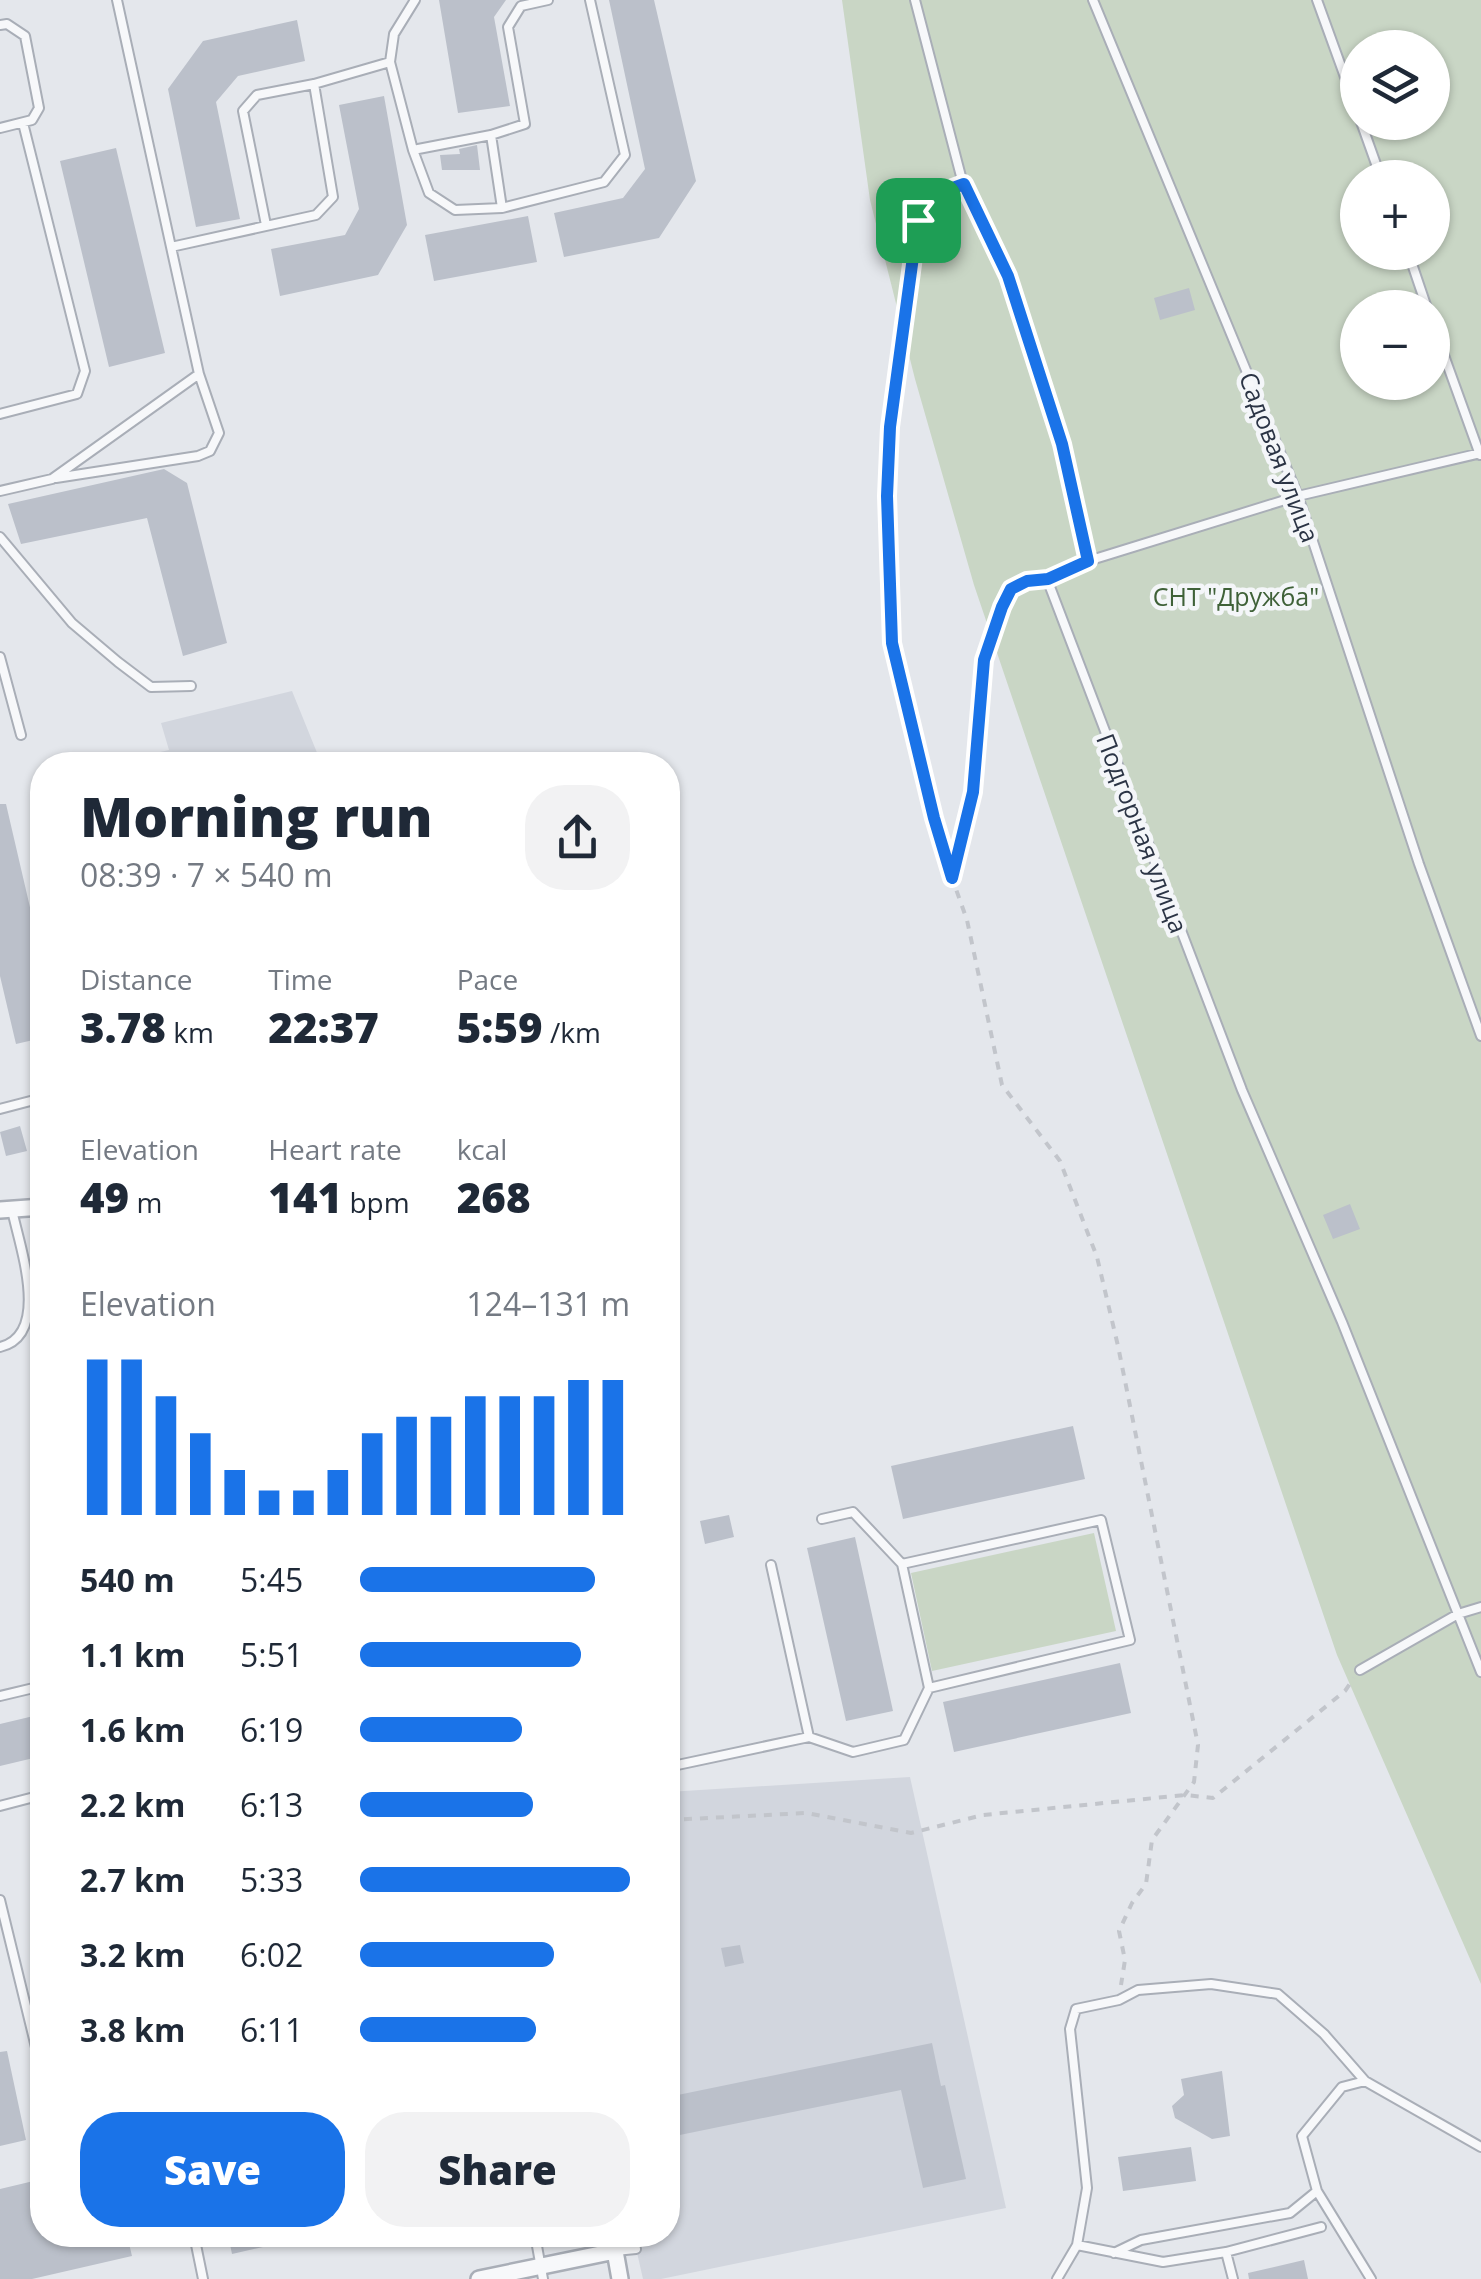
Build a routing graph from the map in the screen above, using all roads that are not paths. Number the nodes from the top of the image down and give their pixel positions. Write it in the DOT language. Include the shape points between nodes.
graph roads {
  1 [pos="117,0"];
  2 [pos="416,0"];
  3 [pos="548,0"];
  4 [pos="590,0"];
  5 [pos="915,0"];
  6 [pos="1093,0"];
  7 [pos="1317,0"];
  8 [pos="0,26"];
  9 [pos="390,62"];
  10 [pos="1340,63"];
  11 [pos="314,84"];
  12 [pos="22,122"];
  13 [pos="0,128"];
  14 [pos="491,135"];
  15 [pos="413,150"];
  16 [pos="502,208"];
  17 [pos="266,225"];
  18 [pos="171,246"];
  19 [pos="1450,372"];
  20 [pos="199,374"];
  21 [pos="0,414"];
  22 [pos="1480,455"];
  23 [pos="52,479"];
  24 [pos="0,492"];
  25 [pos="1298,496"];
  26 [pos="0,537"];
  27 [pos="1088,561"];
  28 [pos="0,657"];
  29 [pos="192,686"];
  30 [pos="22,734"];
  31 [pos="1481,1036"];
  32 [pos="30,1101"];
  33 [pos="0,1109"];
  34 [pos="6,1210"];
  35 [pos="30,1295"];
  36 [pos="30,1304"];
  37 [pos="0,1346"];
  38 [pos="822,1518"];
  39 [pos="902,1564"];
  40 [pos="771,1565"];
  41 [pos="1481,1606"];
  42 [pos="1458,1614"];
  43 [pos="1360,1670"];
  44 [pos="1481,1672"];
  45 [pos="929,1688"];
  46 [pos="30,1689"];
  47 [pos="0,1696"];
  48 [pos="809,1738"];
  49 [pos="680,1765"];
  50 [pos="30,1798"];
  51 [pos="0,1806"];
  52 [pos="0,1900"];
  53 [pos="30,2023"];
  54 [pos="1365,2081"];
  55 [pos="1481,2147"];
  56 [pos="1317,2191"];
  57 [pos="1320,2228"];
  58 [pos="1076,2245"];
  59 [pos="196,2247"];
  60 [pos="537,2247"];
  61 [pos="604,2247"];
  62 [pos="614,2247"];
  63 [pos="628,2247"];
  64 [pos="636,2249"];
  65 [pos="1226,2252"];
  66 [pos="1114,2253"];
  67 [pos="542,2273"];
  68 [pos="203,2279"];
  69 [pos="479,2279"];
  70 [pos="620,2279"];
  71 [pos="1057,2279"];
  72 [pos="1232,2279"];
  73 [pos="1371,2279"];
  1 -- 18 [label="lane"];
  2 -- 9 [label="lane" via="394,34"];
  3 -- 14 [label="lane" via="521,6 508,27 525,124"];
  4 -- 16 [label="lane" via="624,155 604,182"];
  5 -- 27 [label="lane" via="964,184 1008,276 1062,444"];
  6 -- 25 [label="lane, Садовая улица"];
  7 -- 10 [label="lane"];
  8 -- 12 [label="lane" via="24,36 39,108"];
  9 -- 11 [label="lane"];
  9 -- 15 [label="lane"];
  11 -- 17 [label="lane" via="334,197 316,215"];
  11 -- 17 [label="lane" via="256,95 243,111"];
  12 -- 13 [label="lane"];
  12 -- 21 [label="lane" via="85,371 77,394"];
  14 -- 15 [label="lane"];
  14 -- 16 [label="lane"];
  15 -- 16 [label="lane" via="428,193 455,210"];
  17 -- 18 [label="lane"];
  18 -- 20 [label="lane"];
  19 -- 22 [label="lane"];
  20 -- 23 [label="lane"];
  20 -- 23 [label="lane" via="219,433 210,452"];
  22 -- 25 [label="lane"];
  23 -- 24 [label="lane"];
  25 -- 27 [label="lane"];
  25 -- 31 [label="lane, Садовая улица"];
  26 -- 29 [label="lane" via="72,623 118,662 152,686"];
  27 -- 42 [label="lane, Подгорная улица" via="1048,579 1242,1090"];
  28 -- 30 [label="lane"];
  32 -- 33 [label="lane"];
  34 -- 35 [label="lane"];
  36 -- 37 [label="lane" via="26,1326"];
  38 -- 39 [label="lane" via="852,1512"];
  39 -- 45 [label="lane"];
  39 -- 45 [label="lane" via="1101,1520 1130,1640"];
  40 -- 48 [label="lane"];
  41 -- 42 [label="lane"];
  42 -- 43 [label="lane"];
  42 -- 44 [label="lane, Подгорная улица"];
  45 -- 48 [label="lane" via="904,1740 853,1752"];
  46 -- 47 [label="lane"];
  48 -- 49 [label="lane"];
  50 -- 51 [label="lane"];
  52 -- 53 [label="lane"];
  54 -- 55 [label="lane"];
  54 -- 56 [label="lane" via="1342,2087 1302,2136"];
  54 -- 58 [label="lane" via="1278,1994 1212,1984 1138,1990 1076,2009 1070,2029 1086,2188"];
  56 -- 66 [label="lane" via="1290,2212 1141,2240"];
  56 -- 73 [label="lane"];
  57 -- 65 [label="lane"];
  58 -- 66 [label="lane"];
  58 -- 71 [label="lane"];
  59 -- 68 [label="lane"];
  60 -- 67 [label="lane"];
  61 -- 67 [label="street"];
  62 -- 70 [label="street"];
  63 -- 64 [label="lane"];
  65 -- 66 [label="lane" via="1163,2262"];
  65 -- 72 [label="lane"];
  67 -- 69 [label="street"];
}
